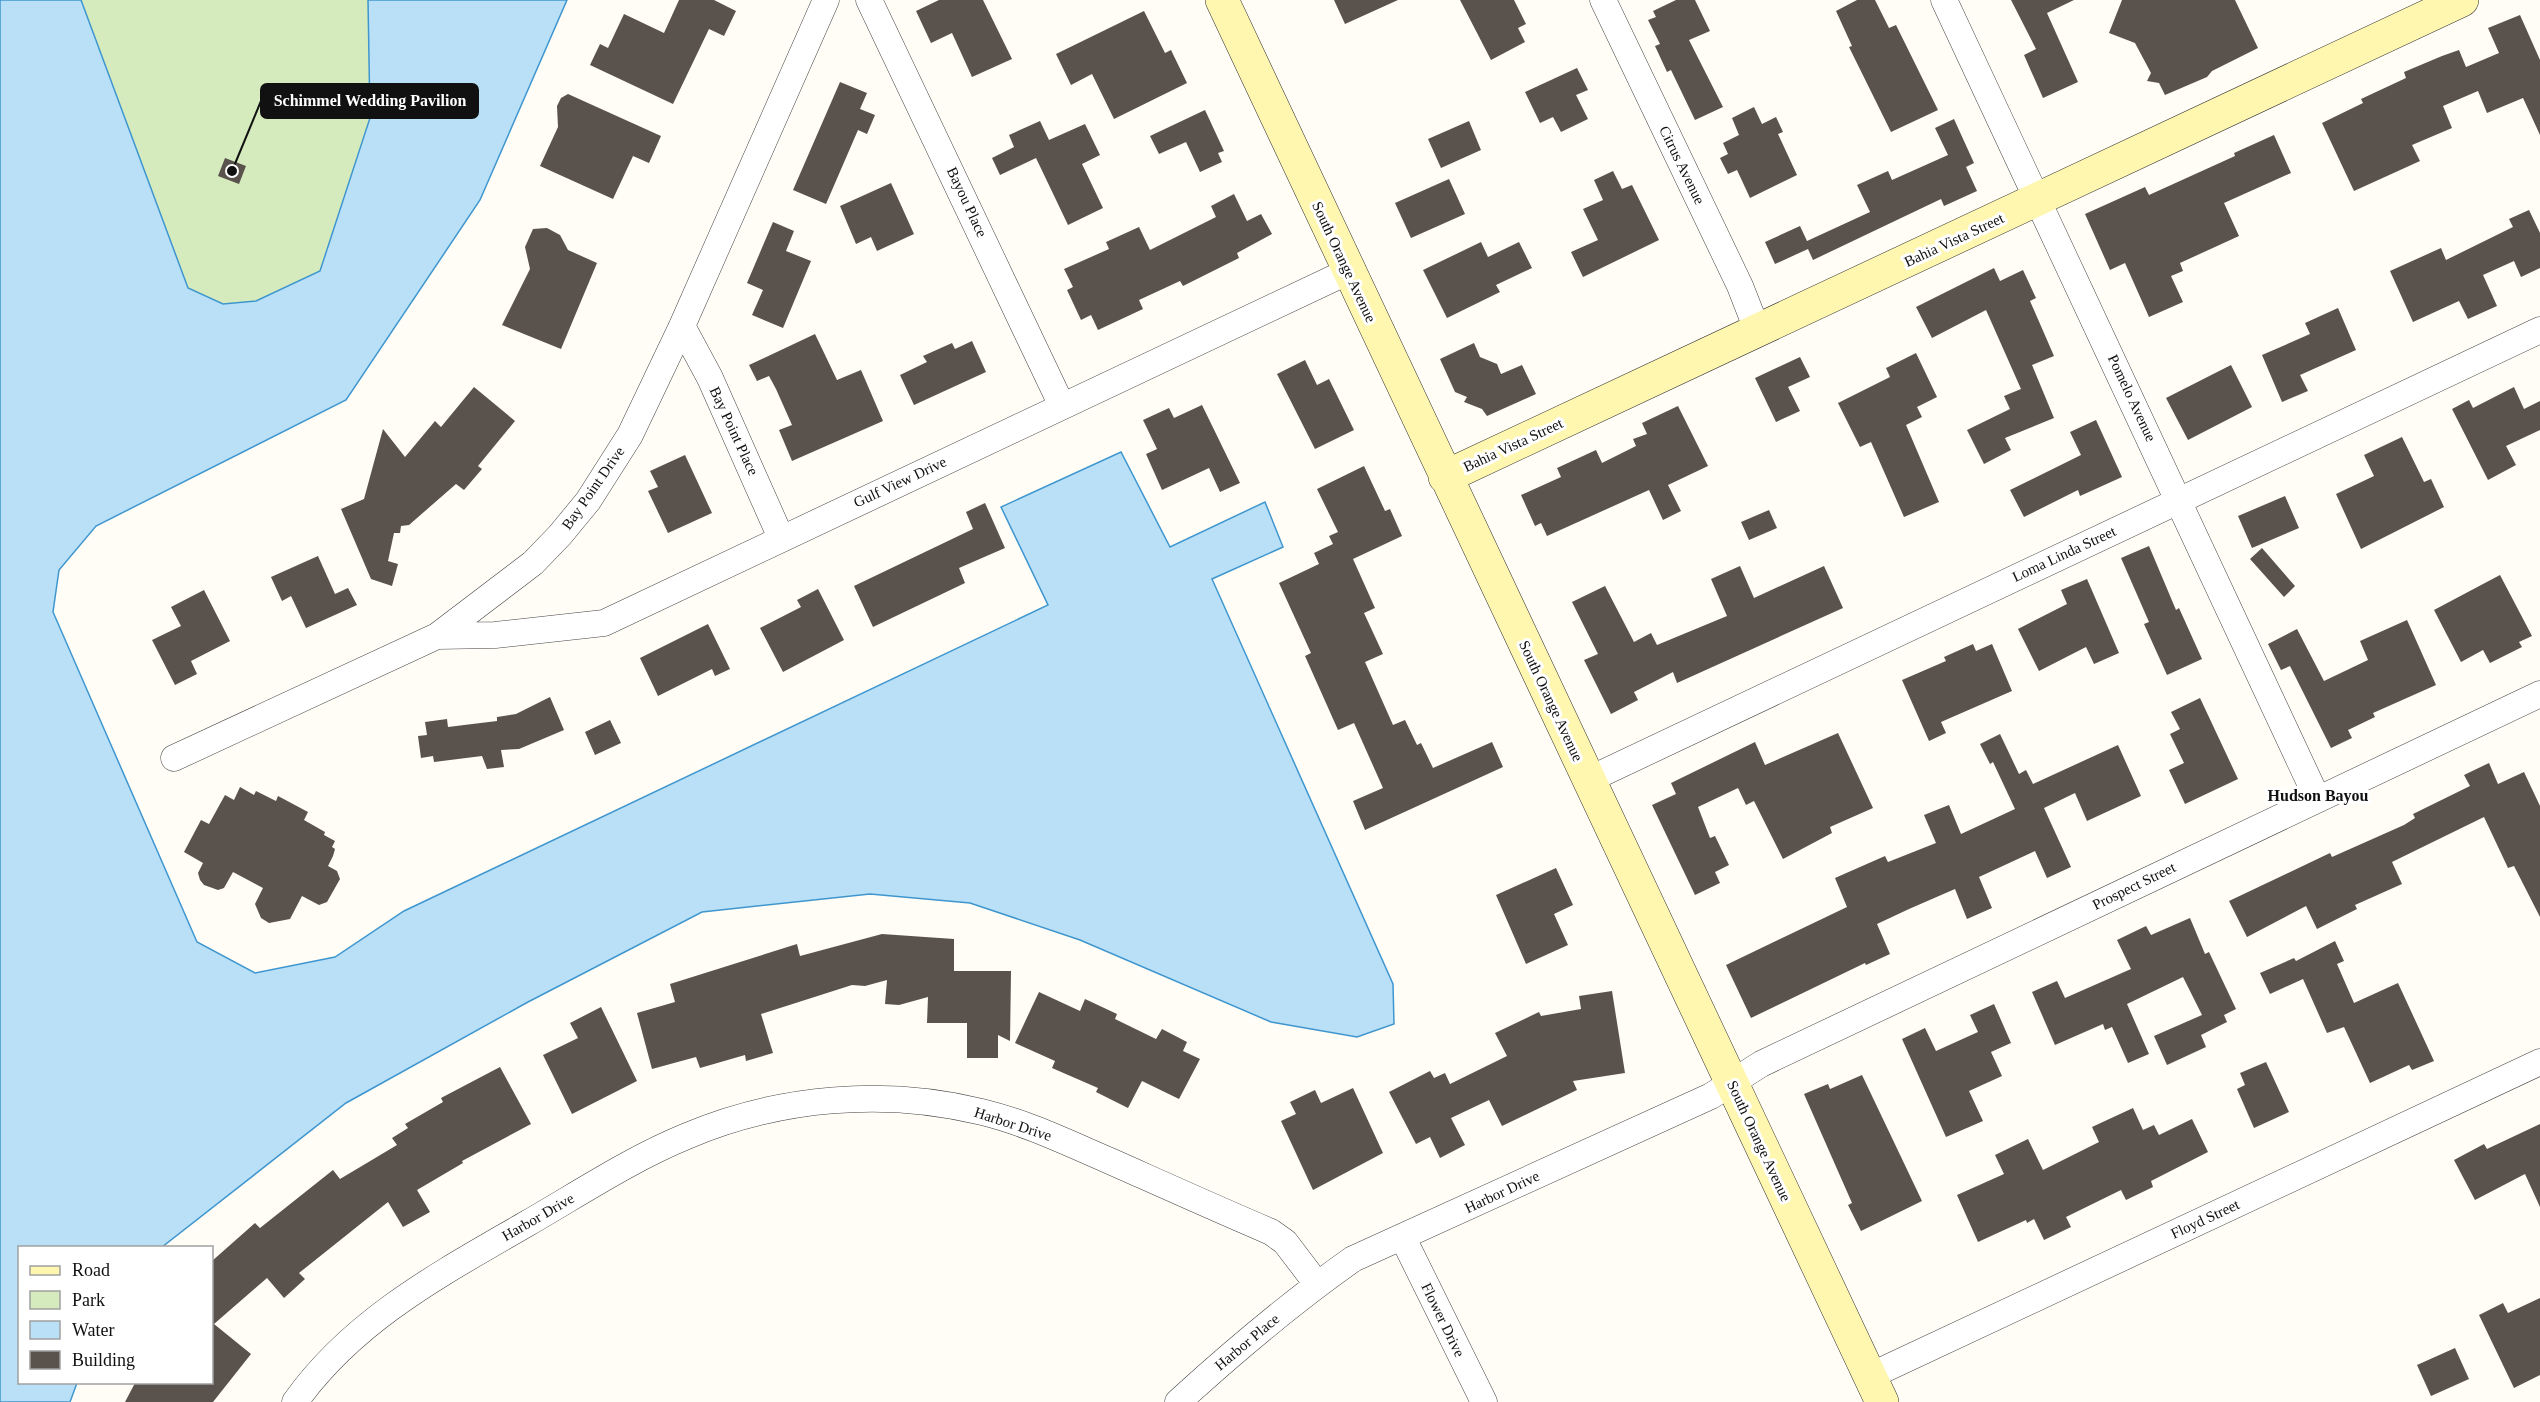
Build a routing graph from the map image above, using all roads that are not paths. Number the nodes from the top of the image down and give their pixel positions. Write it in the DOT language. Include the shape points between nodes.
graph roads {
  1 [pos="826,0"];
  2 [pos="869,0"];
  3 [pos="1222,0"];
  4 [pos="1603,0"];
  5 [pos="1944,0"];
  6 [pos="2462,0"];
  7 [pos="2039,199"];
  8 [pos="1348,271"];
  9 [pos="681,326"];
  10 [pos="2540,330"];
  11 [pos="1758,332"];
  12 [pos="1062,406"];
  13 [pos="1445,477"];
  14 [pos="2180,500"];
  15 [pos="781,538"];
  16 [pos="437,636"];
  17 [pos="2540,694"];
  18 [pos="174,758"];
  19 [pos="1588,780"];
  20 [pos="2317,798"];
  21 [pos="2540,1062"];
  22 [pos="1731,1082"];
  23 [pos="1403,1238"];
  24 [pos="1317,1284"];
  25 [pos="1876,1389"];
  26 [pos="295,1402"];
  27 [pos="1178,1402"];
  28 [pos="1484,1402"];
  1 -- 9 [label="street, Bay Point Drive"];
  2 -- 12 [label="street, Bayou Place"];
  3 -- 8 [label="street, South Orange Avenue"];
  4 -- 11 [label="street, Citrus Avenue" via="1740,286"];
  5 -- 7 [label="street, Pomelo Avenue"];
  6 -- 7 [label="street, Bahia Vista Street"];
  7 -- 11 [label="street, Bahia Vista Street"];
  7 -- 14 [label="street, Pomelo Avenue"];
  8 -- 12 [label="street, Gulf View Drive"];
  8 -- 13 [label="street, South Orange Avenue"];
  9 -- 15 [label="street, Bay Point Place" via="710,378"];
  9 -- 16 [label="street, Bay Point Drive" via="630,435 588,501 533,562"];
  10 -- 14 [label="street, Loma Linda Street"];
  11 -- 13 [label="street, Bahia Vista Street"];
  12 -- 15 [label="street, Gulf View Drive"];
  13 -- 19 [label="street, South Orange Avenue"];
  14 -- 19 [label="street, Loma Linda Street"];
  14 -- 20 [label="street, Pomelo Avenue"];
  15 -- 16 [label="street, Gulf View Drive" via="604,623 495,635"];
  16 -- 18 [label="street, Bay Point Drive"];
  17 -- 20 [label="street, Prospect Street"];
  19 -- 22 [label="street, South Orange Avenue"];
  20 -- 22 [label="street, Prospect Street" via="1761,1064"];
  21 -- 25 [label="street, Floyd Street"];
  22 -- 23 [label="street, Harbor Drive" via="1711,1096"];
  22 -- 25 [label="street, South Orange Avenue"];
  23 -- 24 [label="street, Harbor Drive" via="1353,1259"];
  23 -- 28 [label="street, Flower Drive"];
  24 -- 26 [label="street, Harbor Drive" via="1285,1242 1271,1232 1034,1128 937,1103 837,1100 748,1115 660,1147 402,1298 347,1344"];
  24 -- 27 [label="street, Harbor Place"];
}
